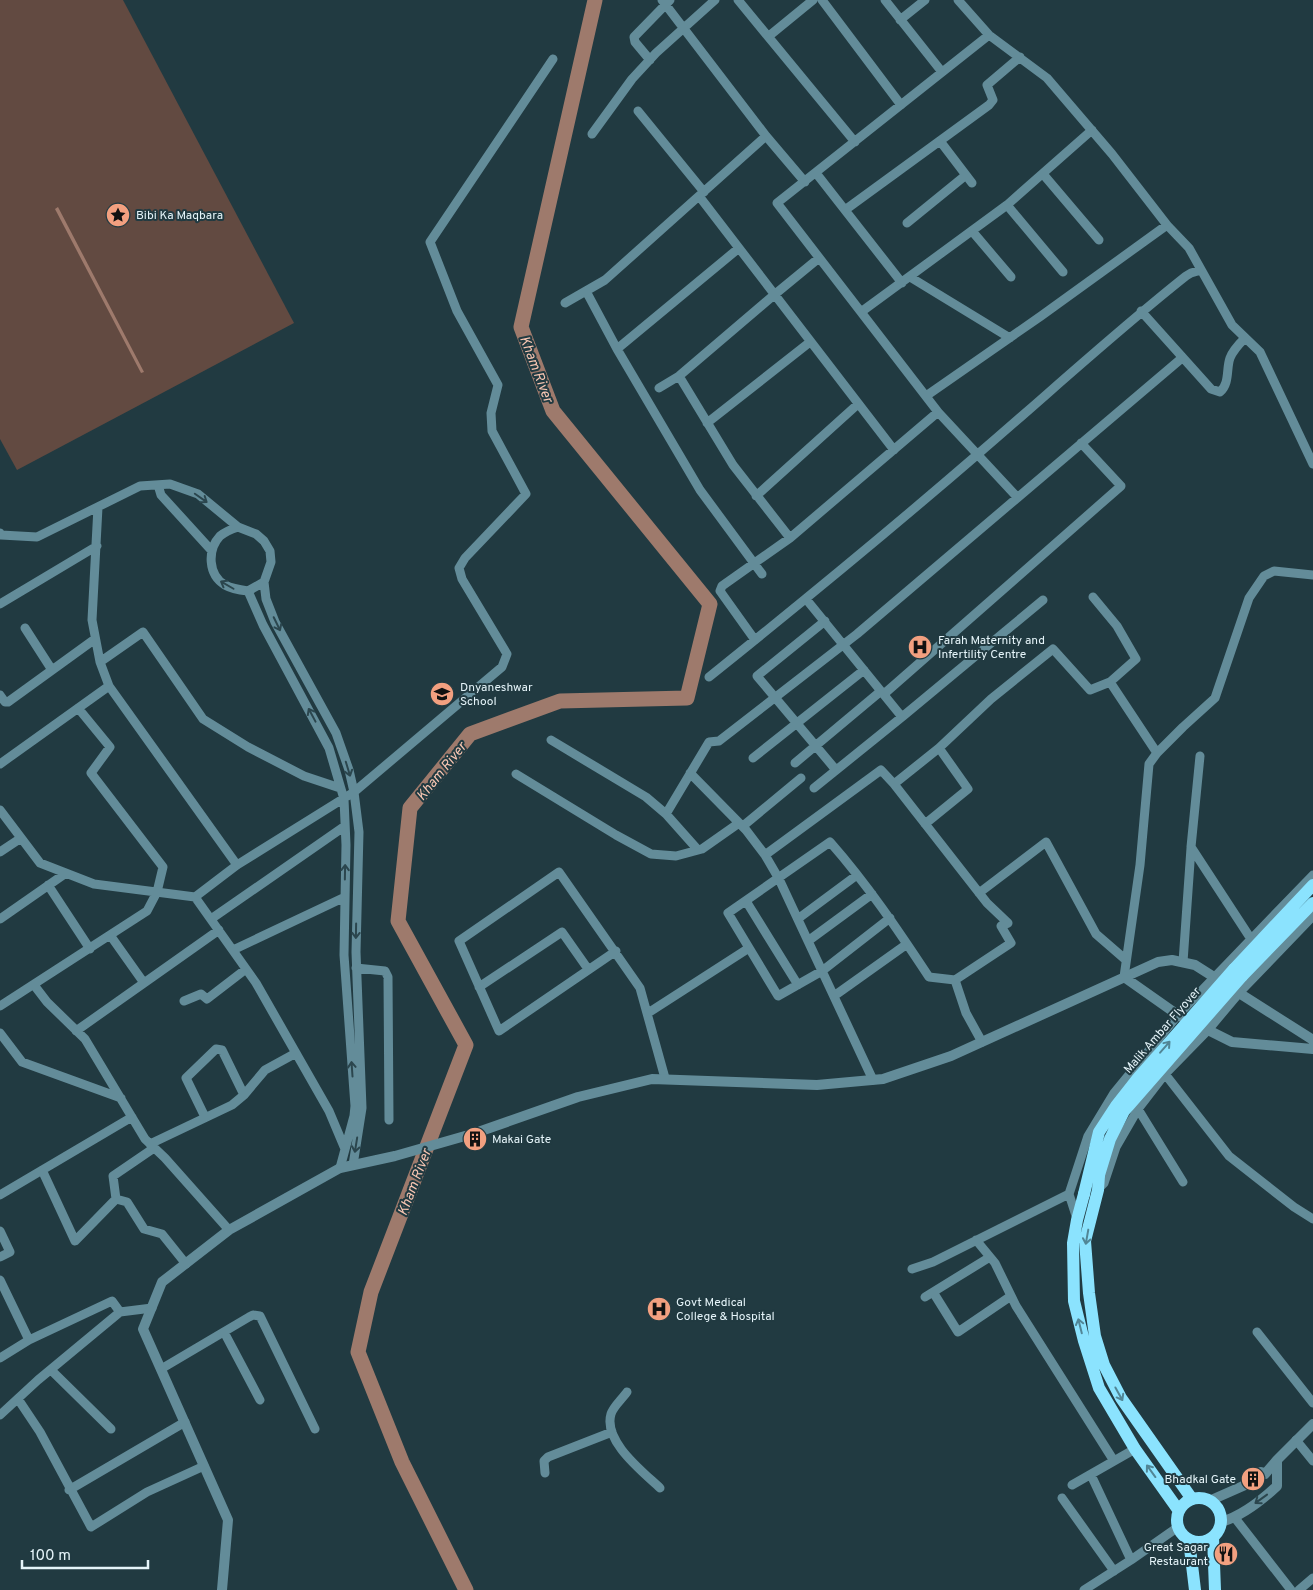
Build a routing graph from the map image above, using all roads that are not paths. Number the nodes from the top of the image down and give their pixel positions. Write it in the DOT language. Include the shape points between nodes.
graph roads {
  1 [pos="715,0"];
  2 [pos="738,0"];
  3 [pos="813,0"];
  4 [pos="822,0"];
  5 [pos="885,0"];
  6 [pos="925,0"];
  7 [pos="958,0"];
  8 [pos="666,1"];
  9 [pos="900,20"];
  10 [pos="683,28"];
  11 [pos="989,35"];
  12 [pos="769,36"];
  13 [pos="1020,57"];
  14 [pos="553,59"];
  15 [pos="650,60"];
  16 [pos="942,72"];
  17 [pos="901,105"];
  18 [pos="638,111"];
  19 [pos="1092,130"];
  20 [pos="592,134"];
  21 [pos="766,136"];
  22 [pos="940,141"];
  23 [pos="855,142"];
  24 [pos="816,173"];
  25 [pos="1043,174"];
  26 [pos="805,182"];
  27 [pos="701,194"];
  28 [pos="1007,206"];
  29 [pos="845,210"];
  30 [pos="907,223"];
  31 [pos="1167,225"];
  32 [pos="972,231"];
  33 [pos="1099,240"];
  34 [pos="738,248"];
  35 [pos="820,258"];
  36 [pos="1201,270"];
  37 [pos="1063,272"];
  38 [pos="1011,278"];
  39 [pos="906,280"];
  40 [pos="586,291"];
  41 [pos="774,294"];
  42 [pos="565,303"];
  43 [pos="1141,311"];
  44 [pos="861,312"];
  45 [pos="1010,338"];
  46 [pos="1245,338"];
  47 [pos="810,342"];
  48 [pos="617,349"];
  49 [pos="1182,358"];
  50 [pos="679,376"];
  51 [pos="659,388"];
  52 [pos="926,396"];
  53 [pos="858,404"];
  54 [pos="938,412"];
  55 [pos="707,423"];
  56 [pos="1081,443"];
  57 [pos="894,450"];
  58 [pos="978,454"];
  59 [pos="1313,464"];
  60 [pos="158,486"];
  61 [pos="756,496"];
  62 [pos="1017,497"];
  63 [pos="98,507"];
  64 [pos="238,527"];
  65 [pos="0,533"];
  66 [pos="790,538"];
  67 [pos="97,546"];
  68 [pos="212,551"];
  69 [pos="754,563"];
  70 [pos="762,574"];
  71 [pos="1313,575"];
  72 [pos="264,582"];
  73 [pos="248,591"];
  74 [pos="1093,597"];
  75 [pos="806,599"];
  76 [pos="1043,600"];
  77 [pos="0,604"];
  78 [pos="825,621"];
  79 [pos="25,628"];
  80 [pos="95,639"];
  81 [pos="755,640"];
  82 [pos="844,644"];
  83 [pos="100,662"];
  84 [pos="52,670"];
  85 [pos="864,670"];
  86 [pos="709,677"];
  87 [pos="1110,682"];
  88 [pos="108,686"];
  89 [pos="882,692"];
  90 [pos="0,695"];
  91 [pos="775,698"];
  92 [pos="78,708"];
  93 [pos="902,717"];
  94 [pos="797,724"];
  95 [pos="551,740"];
  96 [pos="815,746"];
  97 [pos="939,748"];
  98 [pos="1157,753"];
  99 [pos="1200,756"];
  100 [pos="753,758"];
  101 [pos="795,763"];
  102 [pos="0,764"];
  103 [pos="836,770"];
  104 [pos="690,773"];
  105 [pos="516,774"];
  106 [pos="801,778"];
  107 [pos="894,784"];
  108 [pos="340,788"];
  109 [pos="814,788"];
  110 [pos="354,792"];
  111 [pos="344,799"];
  112 [pos="0,810"];
  113 [pos="666,814"];
  114 [pos="926,824"];
  115 [pos="741,825"];
  116 [pos="345,826"];
  117 [pos="21,838"];
  118 [pos="1191,847"];
  119 [pos="698,850"];
  120 [pos="0,852"];
  121 [pos="765,855"];
  122 [pos="237,865"];
  123 [pos="66,873"];
  124 [pos="857,874"];
  125 [pos="1313,875"];
  126 [pos="779,879"];
  127 [pos="48,885"];
  128 [pos="1313,885"];
  129 [pos="157,892"];
  130 [pos="980,893"];
  131 [pos="872,894"];
  132 [pos="194,897"];
  133 [pos="345,897"];
  134 [pos="746,901"];
  135 [pos="1313,903"];
  136 [pos="1313,916"];
  137 [pos="798,918"];
  138 [pos="890,918"];
  139 [pos="0,919"];
  140 [pos="210,919"];
  141 [pos="219,930"];
  142 [pos="110,935"];
  143 [pos="1251,939"];
  144 [pos="808,941"];
  145 [pos="907,944"];
  146 [pos="749,948"];
  147 [pos="90,949"];
  148 [pos="233,950"];
  149 [pos="616,950"];
  150 [pos="1126,960"];
  151 [pos="1183,962"];
  152 [pos="356,968"];
  153 [pos="246,969"];
  154 [pos="588,970"];
  155 [pos="822,971"];
  156 [pos="1124,977"];
  157 [pos="1214,977"];
  158 [pos="955,980"];
  159 [pos="144,983"];
  160 [pos="34,984"];
  161 [pos="798,985"];
  162 [pos="479,987"];
  163 [pos="1239,993"];
  164 [pos="834,996"];
  165 [pos="184,1001"];
  166 [pos="0,1006"];
  167 [pos="648,1013"];
  168 [pos="1178,1015"];
  169 [pos="1208,1030"];
  170 [pos="76,1031"];
  171 [pos="0,1032"];
  172 [pos="1313,1040"];
  173 [pos="982,1042"];
  174 [pos="1313,1049"];
  175 [pos="296,1053"];
  176 [pos="1165,1074"];
  177 [pos="665,1078"];
  178 [pos="873,1080"];
  179 [pos="244,1094"];
  180 [pos="121,1098"];
  181 [pos="1138,1110"];
  182 [pos="132,1117"];
  183 [pos="205,1118"];
  184 [pos="389,1120"];
  185 [pos="481,1131"];
  186 [pos="465,1136"];
  187 [pos="152,1146"];
  188 [pos="345,1149"];
  189 [pos="353,1165"];
  190 [pos="340,1168"];
  191 [pos="42,1170"];
  192 [pos="1183,1182"];
  193 [pos="1098,1190"];
  194 [pos="1069,1194"];
  195 [pos="0,1195"];
  196 [pos="116,1199"];
  197 [pos="1312,1218"];
  198 [pos="1077,1220"];
  199 [pos="229,1230"];
  200 [pos="0,1231"];
  201 [pos="976,1240"];
  202 [pos="0,1257"];
  203 [pos="990,1257"];
  204 [pos="186,1264"];
  205 [pos="912,1269"];
  206 [pos="0,1280"];
  207 [pos="1011,1296"];
  208 [pos="152,1308"];
  209 [pos="120,1312"];
  210 [pos="224,1332"];
  211 [pos="1257,1332"];
  212 [pos="29,1340"];
  213 [pos="0,1358"];
  214 [pos="161,1369"];
  215 [pos="50,1370"];
  216 [pos="627,1392"];
  217 [pos="18,1399"];
  218 [pos="260,1400"];
  219 [pos="1313,1403"];
  220 [pos="0,1415"];
  221 [pos="184,1422"];
  222 [pos="1313,1424"];
  223 [pos="111,1429"];
  224 [pos="315,1429"];
  225 [pos="612,1432"];
  226 [pos="1296,1440"];
  227 [pos="1135,1449"];
  228 [pos="1277,1460"];
  229 [pos="1114,1461"];
  230 [pos="1313,1461"];
  231 [pos="204,1466"];
  232 [pos="545,1473"];
  233 [pos="1091,1475"];
  234 [pos="1072,1486"];
  235 [pos="660,1488"];
  236 [pos="70,1490"];
  237 [pos="1062,1498"];
  238 [pos="1192,1500"];
  239 [pos="1209,1501"];
  240 [pos="1179,1511"];
  241 [pos="1236,1518"];
  242 [pos="1221,1522"];
  243 [pos="1178,1527"];
  244 [pos="1213,1537"];
  245 [pos="1189,1540"];
  246 [pos="1131,1560"];
  247 [pos="1114,1571"];
  248 [pos="1313,1578"];
  249 [pos="222,1590"];
  250 [pos="1084,1590"];
  251 [pos="1195,1590"];
  252 [pos="1215,1590"];
  253 [pos="1291,1590"];
  254 [pos="1299,1590"];
  1 -- 10 [label="street"];
  2 -- 12 [label="street"];
  3 -- 12 [label="street"];
  4 -- 17 [label="street"];
  5 -- 9 [label="street"];
  6 -- 9 [label="street"];
  7 -- 11 [label="street"];
  8 -- 10 [label="street"];
  8 -- 15 [label="street" via="634,37 634,42"];
  9 -- 16 [label="street"];
  10 -- 15 [label="street"];
  10 -- 21 [label="street"];
  11 -- 13 [label="street"];
  11 -- 16 [label="street"];
  12 -- 23 [label="street"];
  13 -- 19 [label="street" via="1047,78"];
  13 -- 22 [label="street" via="987,85 992,103"];
  14 -- 110 [label="street" via="430,242 457,311 498,385 491,413 492,431 526,494 459,568 462,579 507,654 502,667"];
  15 -- 20 [label="street" via="623,89"];
  16 -- 17 [label="street"];
  17 -- 23 [label="street"];
  18 -- 27 [label="street"];
  19 -- 25 [label="street"];
  19 -- 31 [label="street"];
  21 -- 26 [label="street"];
  21 -- 27 [label="street"];
  22 -- 29 [label="street"];
  22 -- 30 [label="street" via="969,179"];
  23 -- 24 [label="street"];
  24 -- 26 [label="street"];
  24 -- 29 [label="street"];
  25 -- 28 [label="street"];
  25 -- 33 [label="street"];
  26 -- 35 [label="street" via="777,204"];
  27 -- 34 [label="street"];
  27 -- 40 [label="street" via="605,280"];
  28 -- 32 [label="street"];
  28 -- 37 [label="street"];
  29 -- 39 [label="street"];
  31 -- 36 [label="street" via="1189,248"];
  31 -- 45 [label="street"];
  32 -- 38 [label="street"];
  32 -- 39 [label="street"];
  34 -- 41 [label="street"];
  34 -- 48 [label="street"];
  35 -- 41 [label="street"];
  35 -- 44 [label="street"];
  36 -- 43 [label="street" via="1186,276"];
  36 -- 46 [label="street" via="1232,325"];
  39 -- 44 [label="street"];
  39 -- 45 [label="street"];
  40 -- 42 [label="street"];
  40 -- 48 [label="street"];
  41 -- 47 [label="street"];
  41 -- 50 [label="street"];
  43 -- 49 [label="street"];
  43 -- 58 [label="street"];
  44 -- 52 [label="street"];
  45 -- 52 [label="street"];
  46 -- 49 [label="street" via="1230,358 1227,379 1220,392 1211,389"];
  46 -- 59 [label="street" via="1260,352"];
  47 -- 53 [label="street"];
  47 -- 55 [label="street"];
  48 -- 69 [label="street" via="700,490"];
  49 -- 56 [label="street"];
  50 -- 51 [label="street"];
  50 -- 55 [label="street"];
  52 -- 54 [label="street"];
  53 -- 57 [label="street"];
  53 -- 61 [label="street"];
  54 -- 57 [label="street"];
  54 -- 58 [label="street"];
  55 -- 61 [label="street"];
  56 -- 62 [label="street"];
  56 -- 89 [label="street" via="1121,486"];
  57 -- 66 [label="street"];
  58 -- 62 [label="street"];
  58 -- 75 [label="street"];
  60 -- 63 [label="street" via="140,486"];
  60 -- 64 [label="street, one-way" via="170,484 198,494"];
  60 -- 68 [label="street" via="161,495"];
  61 -- 66 [label="street"];
  62 -- 82 [label="street"];
  63 -- 65 [label="street" via="37,536"];
  63 -- 67 [label="street"];
  64 -- 68 [label="street" via="220,536"];
  64 -- 72 [label="street" via="256,534 270,552 272,562"];
  66 -- 69 [label="street"];
  67 -- 77 [label="street"];
  67 -- 80 [label="street" via="92,620"];
  73 -- 68 [label="street, one-way" via="234,589 218,579 212,568"];
  69 -- 70 [label="street"];
  69 -- 81 [label="street" via="722,586 720,591"];
  71 -- 98 [label="street" via="1274,571 1264,576 1249,598 1215,698"];
  72 -- 73 [label="street"];
  72 -- 110 [label="street, one-way" via="266,599 275,622 336,733"];
  108 -- 73 [label="street, one-way" via="329,748"];
  74 -- 87 [label="street" via="1117,626 1136,659"];
  75 -- 78 [label="street"];
  75 -- 81 [label="street"];
  76 -- 93 [label="street"];
  78 -- 82 [label="street"];
  78 -- 91 [label="street" via="758,674"];
  79 -- 84 [label="street"];
  80 -- 83 [label="street"];
  80 -- 84 [label="street"];
  81 -- 86 [label="street"];
  82 -- 85 [label="street"];
  82 -- 91 [label="street"];
  83 -- 88 [label="street"];
  83 -- 108 [label="street" via="143,632 203,719 248,748 304,776"];
  84 -- 90 [label="street" via="8,702"];
  85 -- 89 [label="street"];
  85 -- 94 [label="street"];
  87 -- 97 [label="street" via="1090,690 1053,648 991,699"];
  87 -- 98 [label="street"];
  88 -- 92 [label="street"];
  88 -- 122 [label="street"];
  89 -- 93 [label="street"];
  89 -- 96 [label="street"];
  91 -- 94 [label="street"];
  91 -- 104 [label="street" via="719,741 709,742"];
  92 -- 102 [label="street"];
  92 -- 129 [label="street" via="110,747 91,774 163,867"];
  93 -- 103 [label="street"];
  94 -- 96 [label="street"];
  94 -- 100 [label="street"];
  95 -- 113 [label="street" via="646,797"];
  96 -- 101 [label="street"];
  96 -- 103 [label="street"];
  97 -- 107 [label="street"];
  97 -- 114 [label="street" via="968,789"];
  98 -- 150 [label="street" via="1149,764 1140,865"];
  99 -- 118 [label="street"];
  103 -- 109 [label="street"];
  104 -- 113 [label="street"];
  104 -- 115 [label="street"];
  105 -- 119 [label="street" via="651,854 676,856"];
  106 -- 115 [label="street"];
  107 -- 114 [label="street"];
  107 -- 121 [label="street" via="881,770"];
  108 -- 111 [label="street"];
  110 -- 111 [label="street"];
  110 -- 152 [label="street, one-way" via="359,832"];
  111 -- 116 [label="street"];
  111 -- 122 [label="street"];
  112 -- 117 [label="street"];
  113 -- 119 [label="street"];
  114 -- 130 [label="street"];
  115 -- 119 [label="street"];
  115 -- 121 [label="street"];
  133 -- 116 [label="street, one-way"];
  116 -- 140 [label="street"];
  117 -- 120 [label="street"];
  117 -- 123 [label="street" via="40,863"];
  118 -- 143 [label="street"];
  118 -- 151 [label="street"];
  121 -- 126 [label="street"];
  122 -- 132 [label="street"];
  123 -- 127 [label="street"];
  123 -- 129 [label="street" via="94,884"];
  124 -- 126 [label="street" via="830,842"];
  124 -- 131 [label="street"];
  124 -- 137 [label="street"];
  125 -- 143 [label="street"];
  126 -- 134 [label="street"];
  126 -- 137 [label="street"];
  127 -- 139 [label="street"];
  127 -- 147 [label="street"];
  198 -- 128 [label="main road, Malik Ambar Flyover, one-way, bridge" via="1100,1132 1116,1106 1234,969"];
  129 -- 132 [label="street"];
  129 -- 142 [label="street" via="147,911"];
  130 -- 150 [label="street" via="1046,842 1096,934"];
  130 -- 158 [label="street" via="1008,923 1001,926 1011,943"];
  131 -- 138 [label="street"];
  131 -- 144 [label="street"];
  132 -- 140 [label="street"];
  133 -- 148 [label="street"];
  188 -- 133 [label="street, one-way" via="355,1106 344,955"];
  134 -- 146 [label="street" via="728,913"];
  134 -- 161 [label="street"];
  135 -- 193 [label="main road, Malik Ambar Flyover, bridge" via="1242,976 1124,1111 1110,1139"];
  136 -- 163 [label="street"];
  137 -- 144 [label="street"];
  138 -- 145 [label="street"];
  138 -- 155 [label="street"];
  140 -- 141 [label="street"];
  141 -- 148 [label="street"];
  141 -- 159 [label="street"];
  142 -- 147 [label="street"];
  142 -- 159 [label="street"];
  143 -- 157 [label="street"];
  144 -- 155 [label="street"];
  145 -- 158 [label="street" via="929,976"];
  145 -- 164 [label="street"];
  146 -- 161 [label="street" via="778,996"];
  146 -- 167 [label="street"];
  147 -- 160 [label="street"];
  148 -- 153 [label="street"];
  149 -- 154 [label="street"];
  149 -- 162 [label="street" via="559,872 459,941"];
  149 -- 167 [label="street" via="640,988"];
  150 -- 156 [label="street"];
  151 -- 156 [label="street" via="1158,962"];
  151 -- 157 [label="street" via="1195,965"];
  152 -- 184 [label="street" via="385,971 388,977"];
  152 -- 189 [label="street, one-way" via="362,1108"];
  153 -- 165 [label="street" via="207,999 201,994"];
  153 -- 175 [label="street"];
  154 -- 162 [label="street" via="562,932"];
  154 -- 162 [label="street" via="498,1031"];
  155 -- 161 [label="street"];
  155 -- 164 [label="street"];
  156 -- 168 [label="street"];
  156 -- 173 [label="street"];
  157 -- 163 [label="street"];
  157 -- 168 [label="street"];
  158 -- 173 [label="street" via="966,1013"];
  159 -- 170 [label="street"];
  160 -- 166 [label="street"];
  160 -- 170 [label="street"];
  163 -- 169 [label="street"];
  163 -- 172 [label="street"];
  164 -- 178 [label="street"];
  167 -- 177 [label="street"];
  168 -- 169 [label="street"];
  168 -- 194 [label="street" via="1114,1092 1088,1136"];
  169 -- 174 [label="street" via="1232,1042"];
  169 -- 176 [label="street"];
  170 -- 180 [label="street" via="85,1039"];
  171 -- 180 [label="street" via="22,1062"];
  173 -- 178 [label="street" via="951,1056"];
  175 -- 179 [label="street" via="265,1070"];
  175 -- 188 [label="street" via="329,1112"];
  176 -- 181 [label="street"];
  176 -- 197 [label="street" via="1229,1156"];
  177 -- 178 [label="street" via="817,1085"];
  177 -- 185 [label="street" via="578,1097"];
  179 -- 183 [label="street"];
  179 -- 183 [label="street" via="222,1050 216,1048 186,1078"];
  180 -- 182 [label="street"];
  181 -- 192 [label="street"];
  181 -- 193 [label="street" via="1116,1147 1104,1183"];
  182 -- 187 [label="street"];
  182 -- 191 [label="street"];
  183 -- 187 [label="street"];
  186 -- 189 [label="street"];
  187 -- 196 [label="street" via="113,1176"];
  187 -- 199 [label="street"];
  188 -- 190 [label="street"];
  189 -- 190 [label="street"];
  190 -- 199 [label="street"];
  191 -- 195 [label="street"];
  191 -- 196 [label="street" via="75,1241"];
  193 -- 238 [label="main road, Malik Ambar Flyover, one-way" via="1085,1241 1088,1293 1104,1365 1121,1398"];
  194 -- 198 [label="street"];
  194 -- 201 [label="street"];
  196 -- 204 [label="street" via="127,1202 144,1229 162,1234"];
  227 -- 198 [label="main road, Malik Ambar Flyover, one-way" via="1099,1388 1080,1325 1074,1301 1073,1243"];
  199 -- 204 [label="street"];
  200 -- 202 [label="street" via="10,1252"];
  201 -- 203 [label="street"];
  201 -- 205 [label="street"];
  203 -- 207 [label="street"];
  203 -- 207 [label="street" via="929,1294 958,1332"];
  204 -- 208 [label="street" via="162,1282"];
  206 -- 212 [label="street"];
  207 -- 229 [label="street"];
  208 -- 209 [label="street"];
  208 -- 214 [label="street" via="143,1329"];
  209 -- 212 [label="street" via="112,1301"];
  209 -- 215 [label="street"];
  210 -- 214 [label="street"];
  210 -- 218 [label="street"];
  210 -- 224 [label="street" via="253,1315 260,1316"];
  211 -- 219 [label="street"];
  212 -- 213 [label="street"];
  214 -- 221 [label="street"];
  215 -- 217 [label="street"];
  215 -- 223 [label="street"];
  216 -- 225 [label="street" via="611,1412 609,1426"];
  217 -- 220 [label="street"];
  217 -- 236 [label="street" via="40,1432"];
  221 -- 231 [label="street"];
  221 -- 236 [label="street"];
  222 -- 226 [label="street"];
  225 -- 232 [label="street" via="548,1456 544,1461"];
  225 -- 235 [label="street" via="625,1455"];
  226 -- 228 [label="street"];
  226 -- 230 [label="street"];
  227 -- 229 [label="street"];
  240 -- 227 [label="main road, Malik Ambar Flyover, one-way"];
  228 -- 239 [label="street" via="1265,1474 1261,1472 1243,1486"];
  228 -- 241 [label="street, one-way" via="1277,1486"];
  229 -- 233 [label="street"];
  231 -- 236 [label="street" via="147,1492 91,1527"];
  231 -- 249 [label="street" via="228,1520"];
  233 -- 234 [label="street"];
  233 -- 246 [label="street"];
  237 -- 247 [label="street"];
  238 -- 239 [label="main road"];
  238 -- 240 [label="main road"];
  239 -- 242 [label="main road" via="1218,1510"];
  240 -- 243 [label="main road"];
  241 -- 242 [label="street"];
  241 -- 253 [label="street"];
  242 -- 244 [label="main road"];
  243 -- 245 [label="main road"];
  243 -- 246 [label="street"];
  244 -- 245 [label="main road" via="1202,1542"];
  244 -- 252 [label="main road"];
  245 -- 251 [label="main road"];
  246 -- 247 [label="street"];
  247 -- 250 [label="street"];
  248 -- 254 [label="street"];
}
